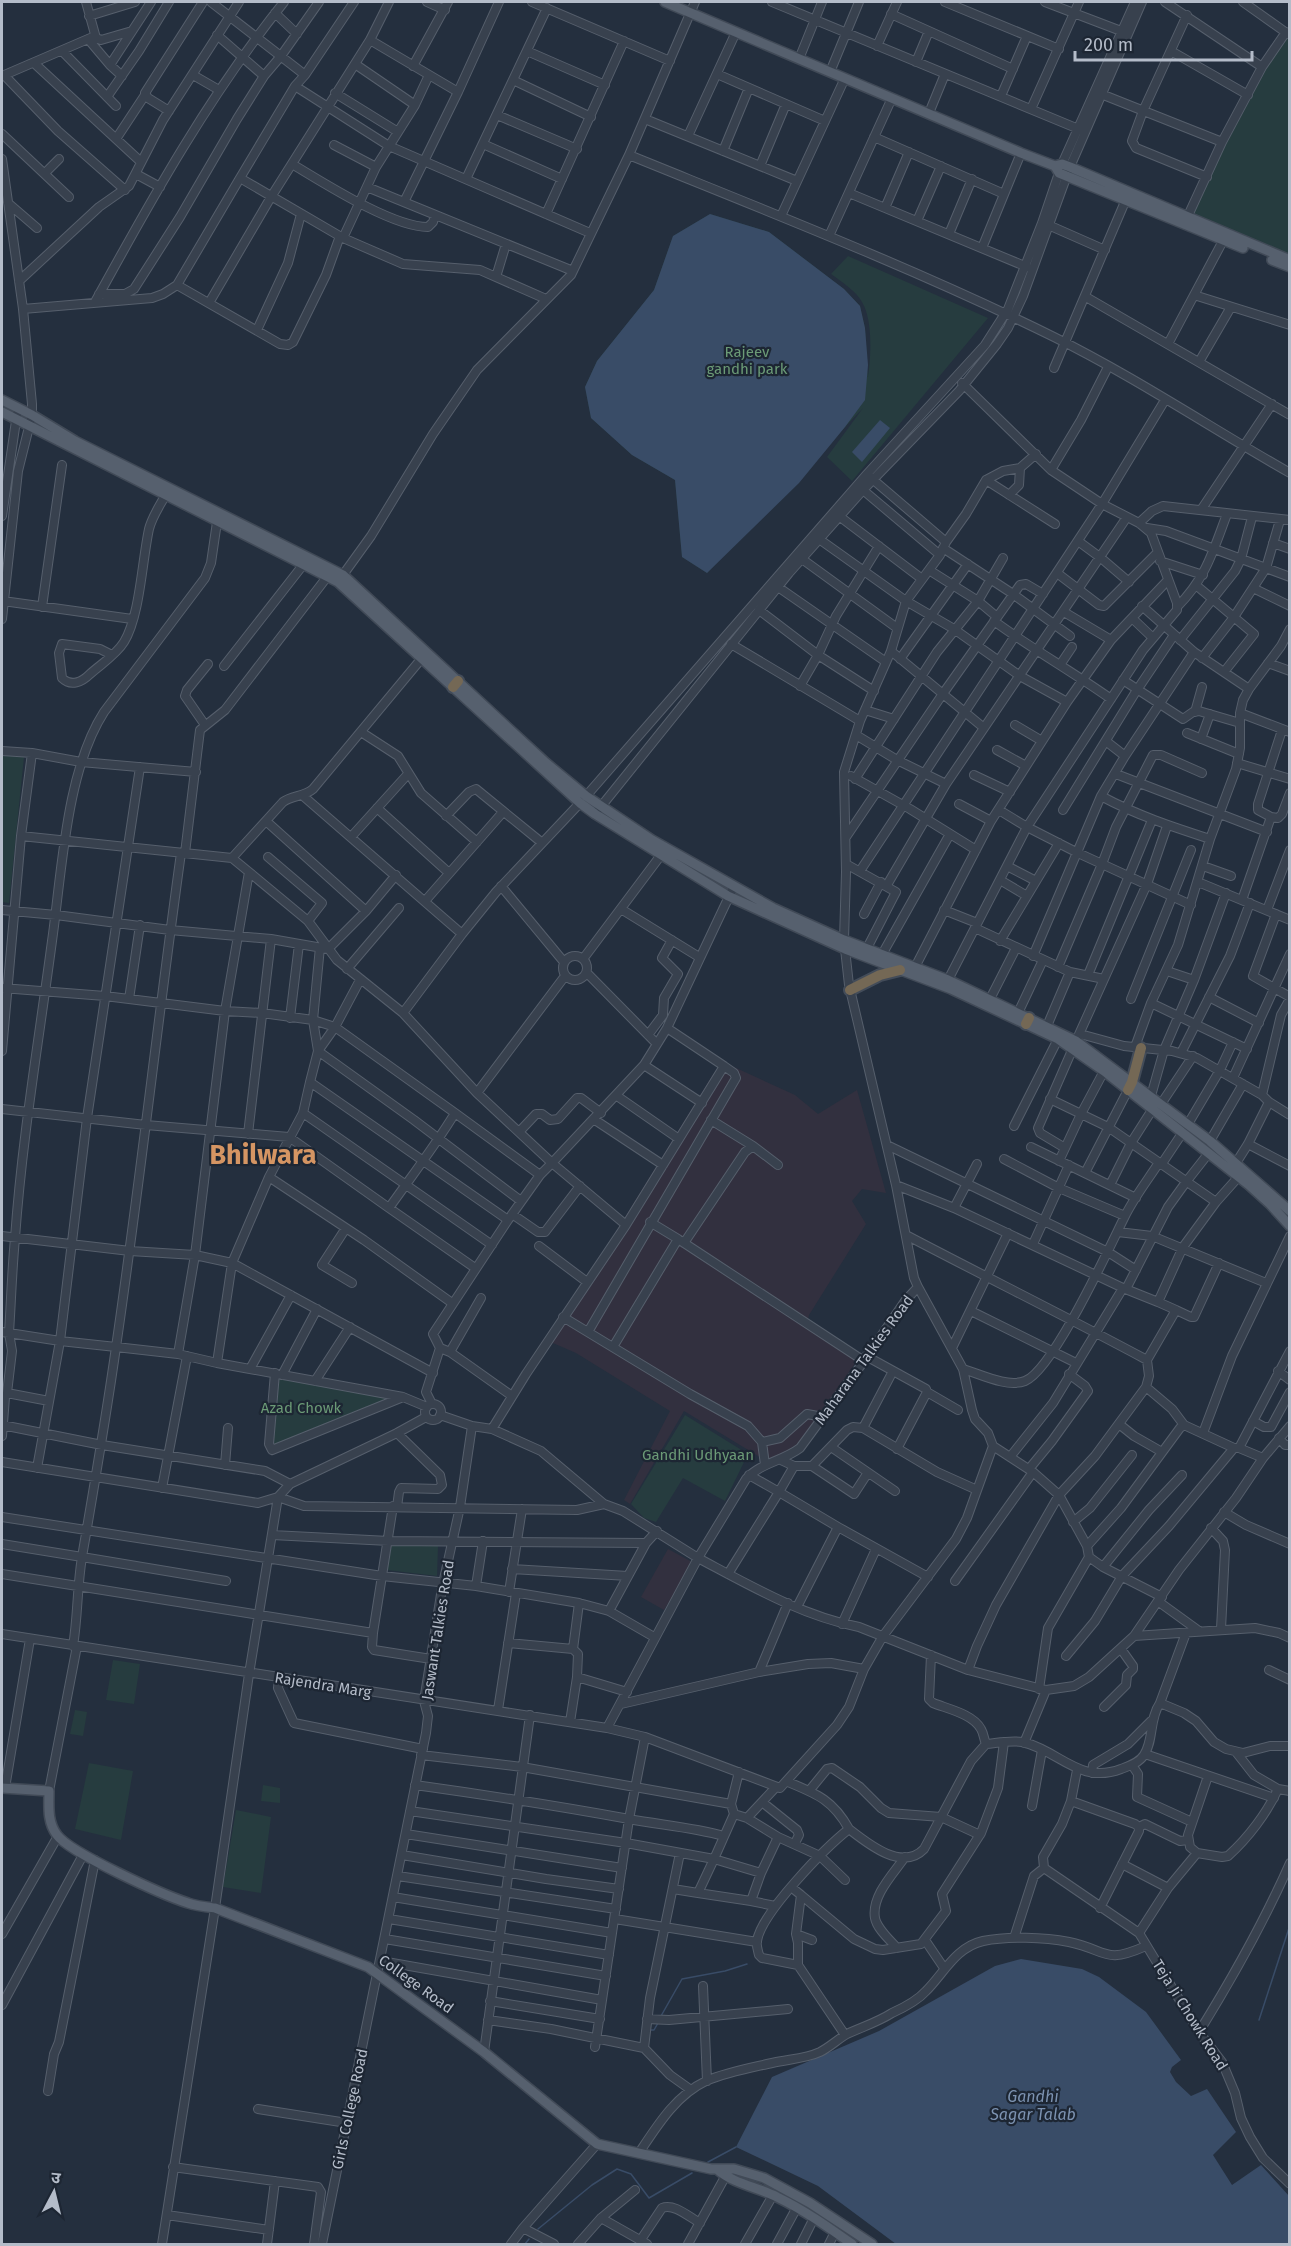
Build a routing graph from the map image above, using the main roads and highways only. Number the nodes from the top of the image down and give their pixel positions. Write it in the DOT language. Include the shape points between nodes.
graph roads {
  1 [pos="665,2"];
  2 [pos="1289,264"];
  3 [pos="2,400"];
  4 [pos="2,412"];
  5 [pos="341,578"];
  6 [pos="455,684"];
  7 [pos="597,810"];
  8 [pos="845,945"];
  9 [pos="879,958"];
  10 [pos="900,970"];
  11 [pos="913,971"];
  12 [pos="850,990"];
  13 [pos="1028,1021"];
  14 [pos="1076,1041"];
  15 [pos="1138,1048"];
  16 [pos="1130,1086"];
  17 [pos="1186,1128"];
  18 [pos="1241,1173"];
  19 [pos="1290,1211"];
  20 [pos="1290,1226"];
  21 [pos="3,1788"];
  22 [pos="722,2174"];
  23 [pos="852,2244"];
  24 [pos="872,2244"];
  1 -- 2 [label="main road"];
  3 -- 5 [label="main road"];
  4 -- 5 [label="main road" via="327,577"];
  5 -- 6 [label="main road"];
  5 -- 6 [label="main road" via="422,658"];
  6 -- 7 [label="main road"];
  7 -- 8 [label="main road"];
  7 -- 8 [label="main road" via="728,896"];
  8 -- 9 [label="main road"];
  9 -- 10 [label="main road"];
  9 -- 11 [label="main road"];
  10 -- 11 [label="main road"];
  10 -- 12 [label="highway"];
  11 -- 13 [label="main road"];
  11 -- 13 [label="main road" via="948,980"];
  13 -- 14 [label="main road"];
  13 -- 14 [label="main road" via="1058,1039"];
  14 -- 16 [label="main road"];
  14 -- 16 [label="main road" via="1104,1071"];
  15 -- 16 [label="highway"];
  16 -- 17 [label="main road" via="1151,1096"];
  16 -- 17 [label="main road" via="1152,1110"];
  17 -- 18 [label="main road" via="1208,1154"];
  17 -- 18 [label="main road" via="1210,1141 1236,1163"];
  18 -- 19 [label="main road"];
  18 -- 20 [label="main road"];
  21 -- 22 [label="main road, College Road" via="49,1791 49,1821 58,1836 83,1856 166,1895 215,1908 368,1967 484,2052 597,2144"];
  22 -- 23 [label="main road, College Road" via="773,2195"];
  22 -- 24 [label="main road, College Road" via="734,2169 764,2178"];
}
